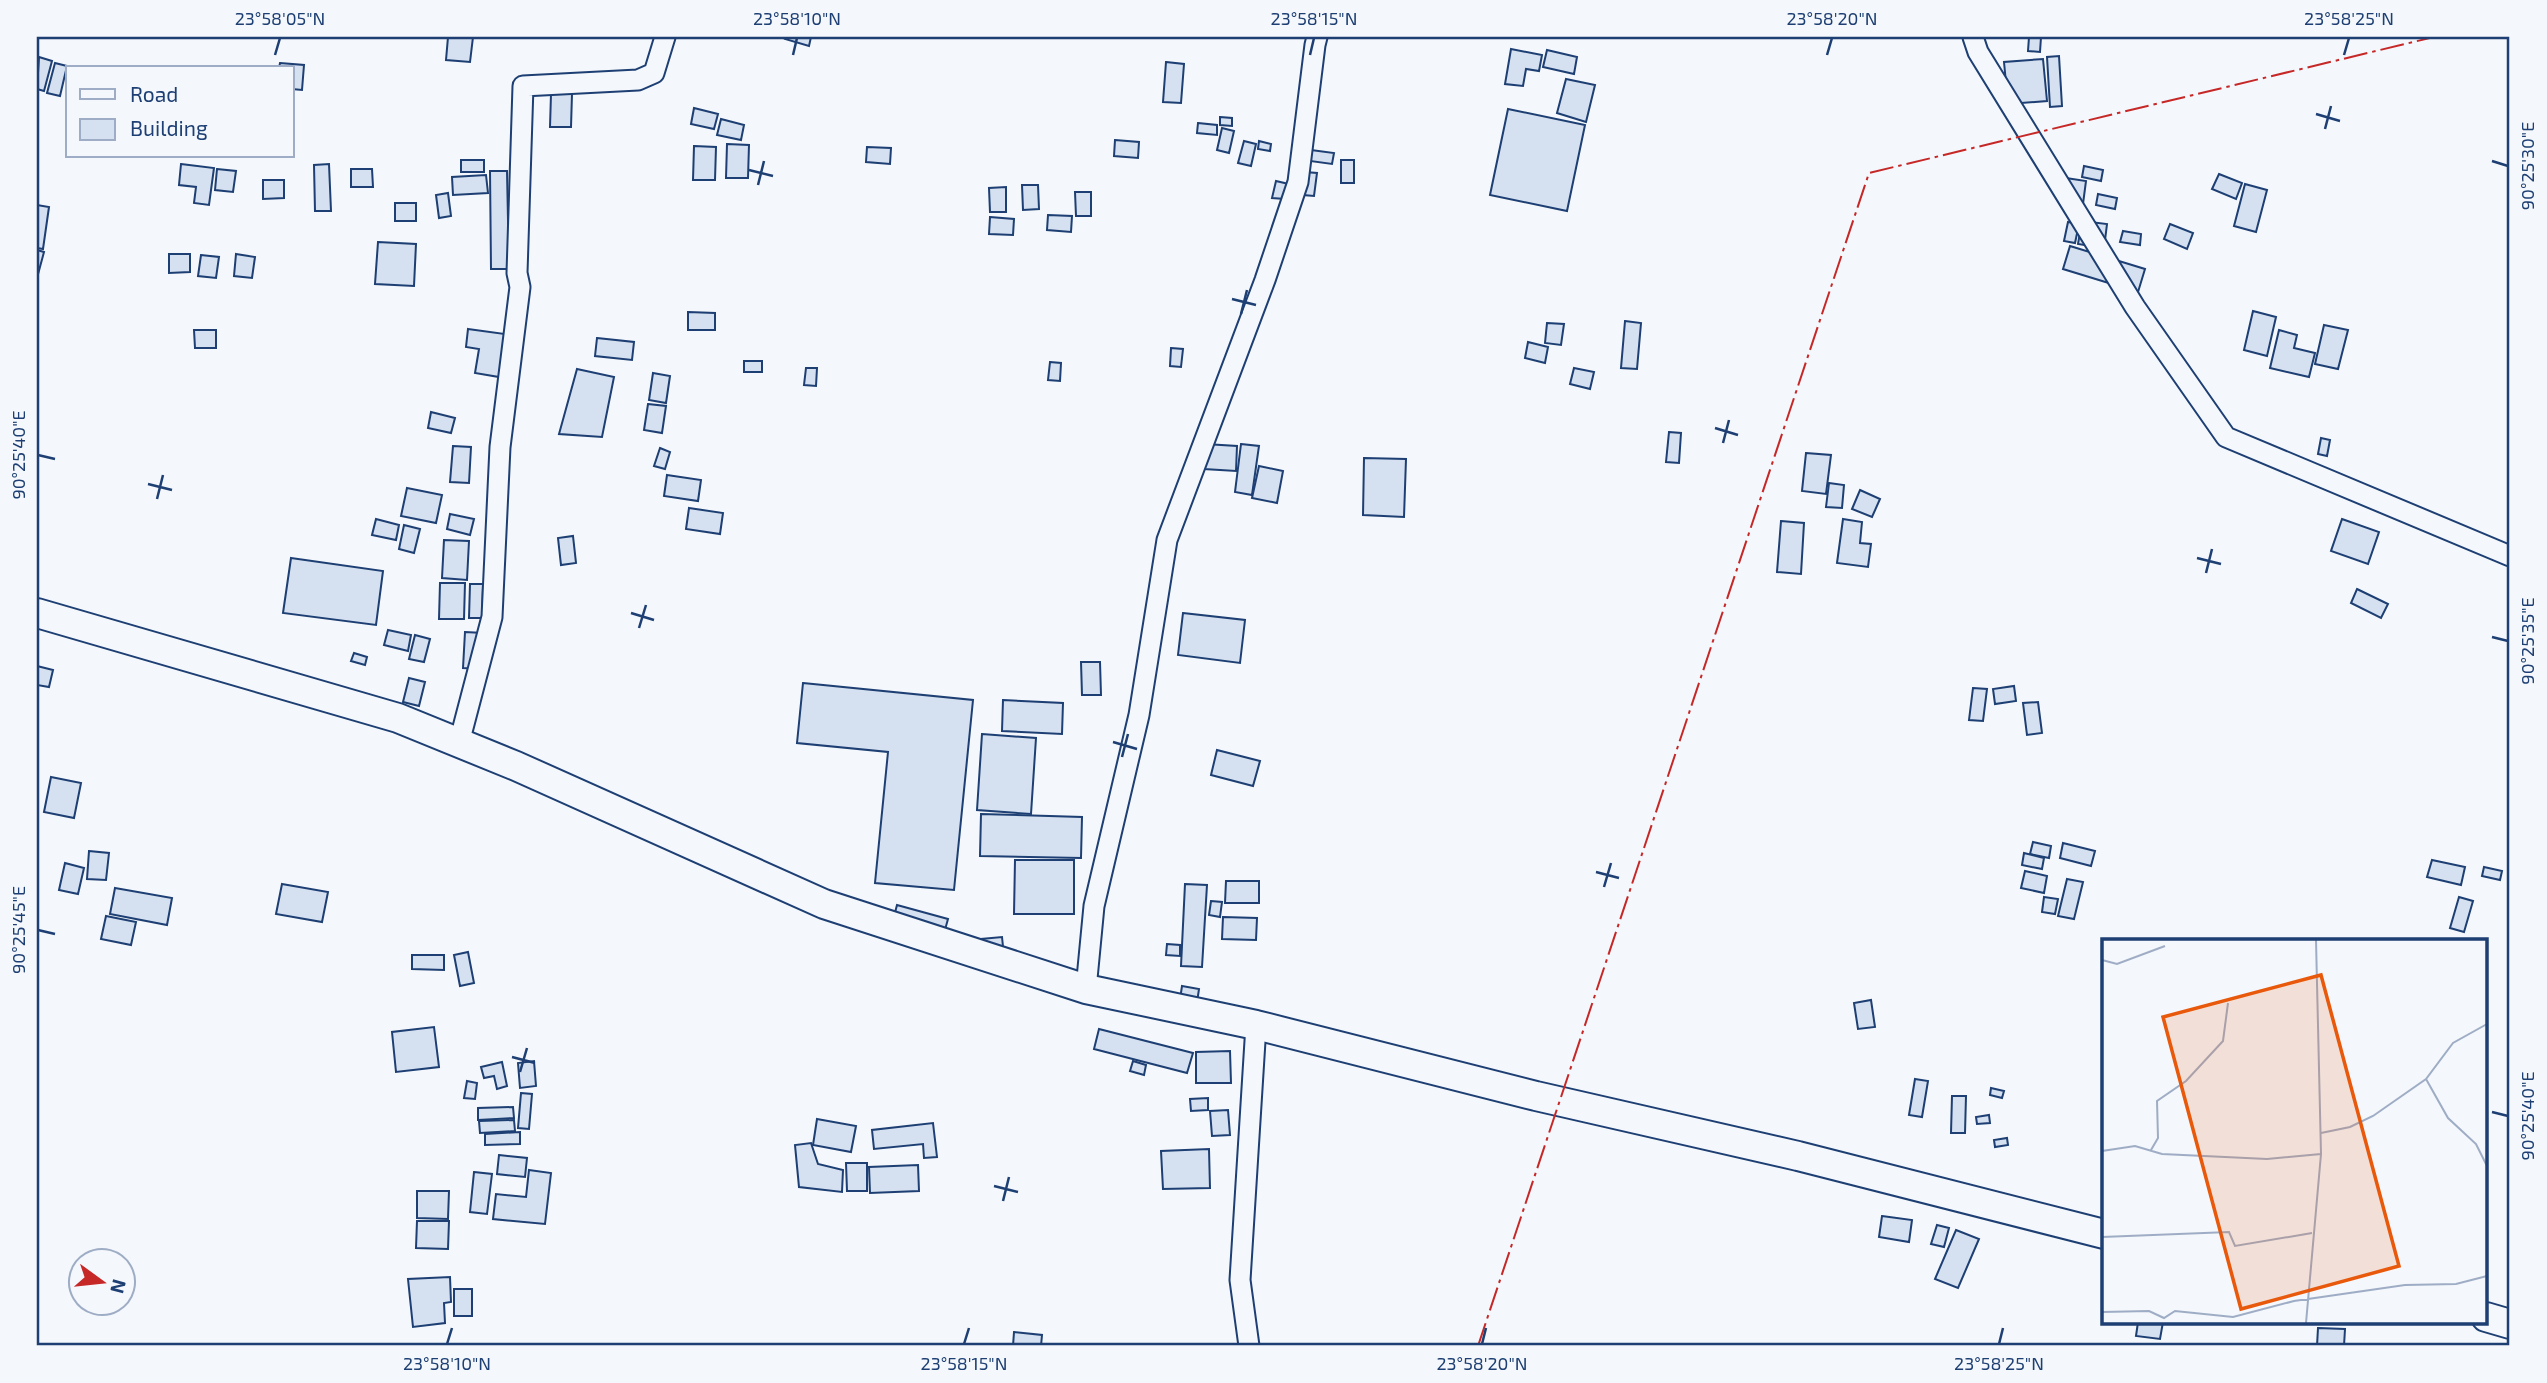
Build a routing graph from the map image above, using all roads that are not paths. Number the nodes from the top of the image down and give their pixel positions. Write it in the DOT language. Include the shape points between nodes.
graph roads {
  1 [pos="665,37"];
  2 [pos="1317,37"];
  3 [pos="1973,37"];
  4 [pos="2510,556"];
  5 [pos="37,613"];
  6 [pos="459,743"];
  7 [pos="1086,989"];
  8 [pos="1256,1025"];
  9 [pos="2102,1233"];
  10 [pos="2488,1318"];
  11 [pos="2510,1324"];
  12 [pos="1249,1346"];
  1 -- 6 [label="street" via="654,74 638,80 523,86 520,287 500,447 492,617"];
  2 -- 7 [label="street" via="1298,182 1167,540 1139,715 1094,906"];
  3 -- 4 [label="street" via="2135,307 2225,437"];
  5 -- 6 [label="street" via="398,718"];
  6 -- 7 [label="street" via="824,904"];
  7 -- 8 [label="street"];
  8 -- 9 [label="street"];
  8 -- 12 [label="street" via="1240,1280"];
  10 -- 11 [label="street"];
}
